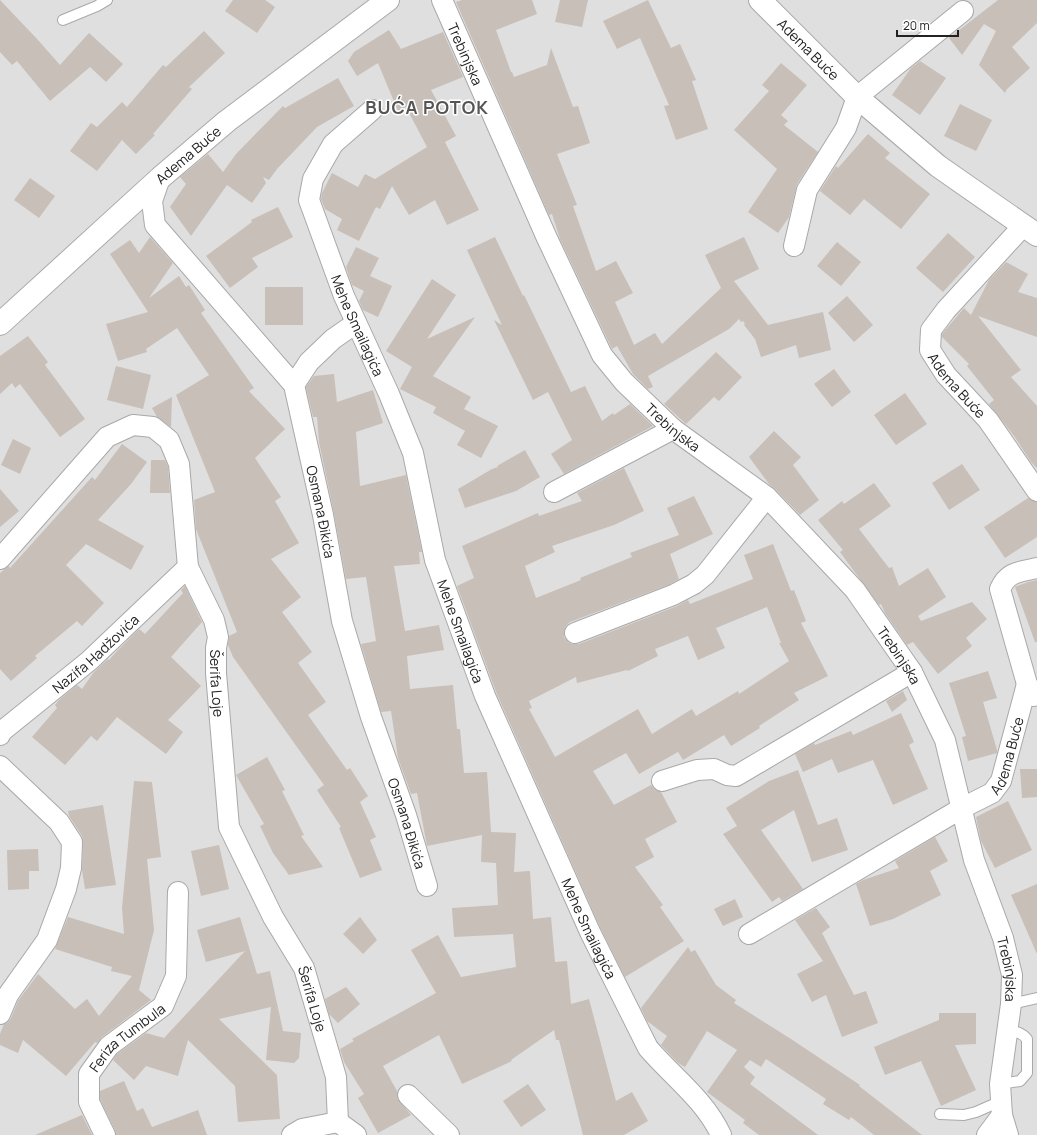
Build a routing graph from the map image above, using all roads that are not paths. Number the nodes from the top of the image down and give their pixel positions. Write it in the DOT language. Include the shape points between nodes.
graph roads {
  1 [pos="107,0"];
  2 [pos="388,0"];
  3 [pos="442,0"];
  4 [pos="760,0"];
  5 [pos="963,11"];
  6 [pos="63,20"];
  7 [pos="857,97"];
  8 [pos="372,110"];
  9 [pos="160,178"];
  10 [pos="1031,230"];
  11 [pos="794,246"];
  12 [pos="356,323"];
  13 [pos="0,324"];
  14 [pos="294,385"];
  15 [pos="672,429"];
  16 [pos="1037,491"];
  17 [pos="554,492"];
  18 [pos="767,497"];
  19 [pos="0,558"];
  20 [pos="188,567"];
  21 [pos="1037,568"];
  22 [pos="575,633"];
  23 [pos="912,672"];
  24 [pos="1032,683"];
  25 [pos="1037,702"];
  26 [pos="0,735"];
  27 [pos="0,766"];
  28 [pos="662,780"];
  29 [pos="962,808"];
  30 [pos="427,886"];
  31 [pos="178,892"];
  32 [pos="749,934"];
  33 [pos="1037,998"];
  34 [pos="1011,1004"];
  35 [pos="0,1014"];
  36 [pos="408,1095"];
  37 [pos="1001,1100"];
  38 [pos="940,1114"];
  39 [pos="338,1122"];
  40 [pos="105,1135"];
  41 [pos="292,1135"];
  42 [pos="356,1135"];
  43 [pos="449,1135"];
  44 [pos="721,1135"];
  45 [pos="987,1135"];
  46 [pos="1008,1135"];
  1 -- 6 [label="lane"];
  2 -- 9 [label="street, Adema Buće" via="227,121"];
  3 -- 15 [label="street, Trebinjska" via="546,236 602,355 624,382"];
  4 -- 7 [label="street, Adema Buće"];
  5 -- 7 [label="street"];
  7 -- 10 [label="street, Adema Buće" via="938,166"];
  7 -- 11 [label="street" via="846,128 807,190"];
  8 -- 12 [label="street, Mehe Smailagića" via="333,144 313,179 309,200"];
  9 -- 13 [label="street, Adema Buće"];
  9 -- 14 [label="street, Osmana Đikića" via="152,201 155,225"];
  10 -- 16 [label="street, Adema Buće" via="946,310 931,330 930,350 946,375 988,420"];
  12 -- 14 [label="street" via="333,339 309,362"];
  12 -- 44 [label="street, Mehe Smailagića" via="413,453 435,560 485,696 583,918 648,1048 700,1102"];
  14 -- 30 [label="street, Osmana Đikića" via="323,515 342,621"];
  15 -- 17 [label="street"];
  15 -- 18 [label="street, Trebinjska"];
  18 -- 22 [label="street" via="705,575 694,584 673,595"];
  18 -- 23 [label="street, Trebinjska" via="855,590"];
  19 -- 20 [label="street, Šerifa Loje" via="107,436 133,425 153,427 169,440 179,464"];
  20 -- 26 [label="street, Nazifa Hadžovića" via="89,661"];
  20 -- 39 [label="street, Šerifa Loje" via="214,620 218,637 216,673 229,827 273,917 304,968 336,1077"];
  21 -- 24 [label="street, Adema Buće" via="1011,574 1004,580 1000,589"];
  23 -- 28 [label="street" via="736,776 714,769 697,770"];
  23 -- 29 [label="street, Trebinjska" via="946,740"];
  24 -- 25 [label="street, Adema Buće"];
  24 -- 29 [label="street, Adema Buće" via="1001,782 992,793"];
  27 -- 35 [label="street" via="59,822 72,842 71,868 66,889 47,940 8,995"];
  29 -- 32 [label="street"];
  29 -- 34 [label="street, Trebinjska" via="974,860 1003,938 1012,975"];
  31 -- 40 [label="street, Feriza Tumbula" via="176,976 163,1006 109,1046 89,1074 89,1102"];
  33 -- 34 [label="lane"];
  34 -- 37 [label="street, Trebinjska"];
  36 -- 43 [label="street"];
  37 -- 38 [label="lane" via="964,1115"];
  37 -- 45 [label="street"];
  37 -- 46 [label="street, Trebinjska"];
  39 -- 41 [label="street" via="302,1129"];
  39 -- 42 [label="street"];
}
